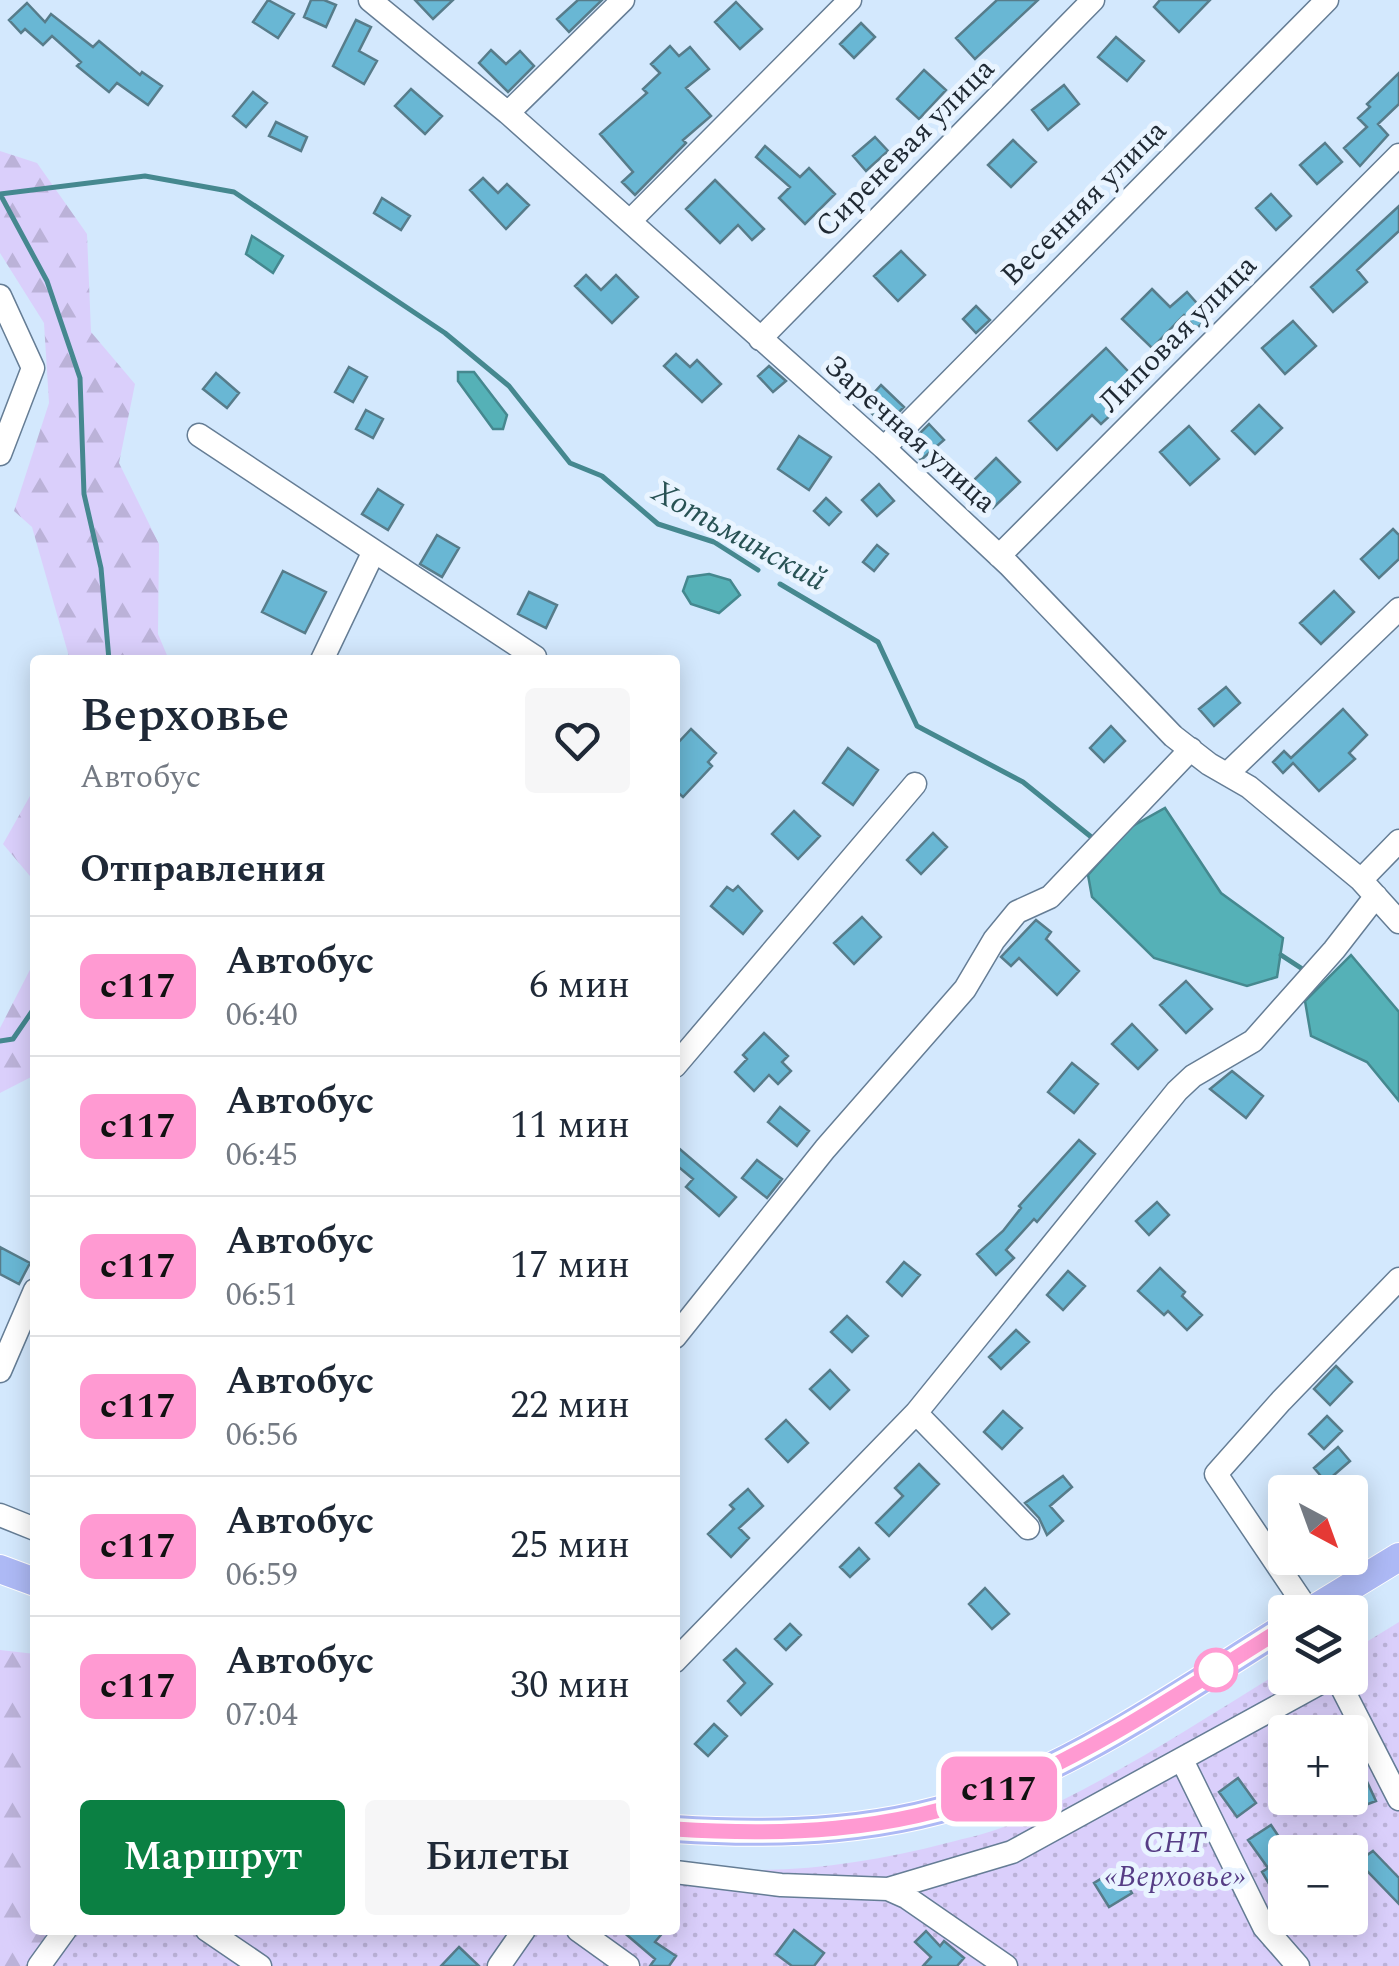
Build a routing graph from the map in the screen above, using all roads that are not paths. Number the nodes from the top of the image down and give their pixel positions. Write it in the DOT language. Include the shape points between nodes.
graph roads {
  1 [pos="370,0"];
  2 [pos="622,0"];
  3 [pos="850,0"];
  4 [pos="1094,0"];
  5 [pos="1327,0"];
  6 [pos="508,114"];
  7 [pos="1399,155"];
  8 [pos="631,220"];
  9 [pos="0,296"];
  10 [pos="760,338"];
  11 [pos="200,435"];
  12 [pos="884,448"];
  13 [pos="0,454"];
  14 [pos="374,551"];
  15 [pos="999,556"];
  16 [pos="1399,609"];
  17 [pos="324,655"];
  18 [pos="533,655"];
  19 [pos="1191,750"];
  20 [pos="1227,774"];
  21 [pos="915,784"];
  22 [pos="1399,840"];
  23 [pos="1368,888"];
  24 [pos="1399,922"];
  25 [pos="680,1060"];
  26 [pos="1399,1278"];
  27 [pos="30,1302"];
  28 [pos="680,1331"];
  29 [pos="0,1371"];
  30 [pos="916,1413"];
  31 [pos="0,1515"];
  32 [pos="30,1527"];
  33 [pos="1028,1528"];
  34 [pos="1399,1557"];
  35 [pos="0,1569"];
  36 [pos="30,1580"];
  37 [pos="1298,1595"];
  38 [pos="1337,1595"];
  39 [pos="1268,1638"];
  40 [pos="680,1656"];
  41 [pos="1298,1695"];
  42 [pos="1346,1695"];
  43 [pos="1182,1760"];
  44 [pos="1399,1799"];
  45 [pos="680,1818"];
  46 [pos="680,1828"];
  47 [pos="735,1833"];
  48 [pos="680,1873"];
  49 [pos="897,1893"];
  50 [pos="61,1935"];
  51 [pos="214,1935"];
  52 [pos="521,1935"];
  53 [pos="585,1935"];
  54 [pos="38,1966"];
  55 [pos="260,1966"];
  56 [pos="499,1966"];
  57 [pos="628,1966"];
  58 [pos="1006,1966"];
  59 [pos="1298,1966"];
  1 -- 6 [label="street, Заречная улица"];
  2 -- 6 [label="street"];
  3 -- 8 [label="street"];
  4 -- 10 [label="street, Сиреневая улица"];
  5 -- 12 [label="street, Весенняя улица"];
  6 -- 8 [label="street, Заречная улица"];
  7 -- 15 [label="street, Липовая улица"];
  8 -- 10 [label="street, Заречная улица"];
  9 -- 13 [label="street" via="32,368"];
  10 -- 12 [label="street, Заречная улица"];
  11 -- 14 [label="street"];
  12 -- 15 [label="street, Заречная улица"];
  14 -- 17 [label="street"];
  14 -- 18 [label="street"];
  15 -- 19 [label="street, Заречная улица"];
  16 -- 20 [label="street"];
  19 -- 20 [label="street, Заречная улица"];
  19 -- 28 [label="street" via="1050,897 1017,912 965,989 824,1149"];
  20 -- 23 [label="street, Заречная улица"];
  21 -- 25 [label="street"];
  22 -- 23 [label="street"];
  23 -- 24 [label="street, Заречная улица"];
  23 -- 30 [label="street" via="1334,950 1253,1041 1177,1091"];
  26 -- 37 [label="street" via="1216,1474"];
  27 -- 29 [label="street"];
  30 -- 33 [label="street"];
  30 -- 40 [label="street"];
  31 -- 32 [label="street"];
  34 -- 38 [label="main road"];
  35 -- 36 [label="main road"];
  39 -- 47 [label="main road" via="1161,1704 991,1793 870,1824"];
  41 -- 43 [label="street"];
  42 -- 44 [label="street"];
  43 -- 49 [label="street" via="1012,1852"];
  43 -- 59 [label="street" via="1264,1928"];
  45 -- 47 [label="street"];
  46 -- 47 [label="main road"];
  48 -- 49 [label="street"];
  49 -- 58 [label="street"];
  50 -- 54 [label="street"];
  51 -- 55 [label="street"];
  52 -- 56 [label="street"];
  53 -- 57 [label="street"];
}
